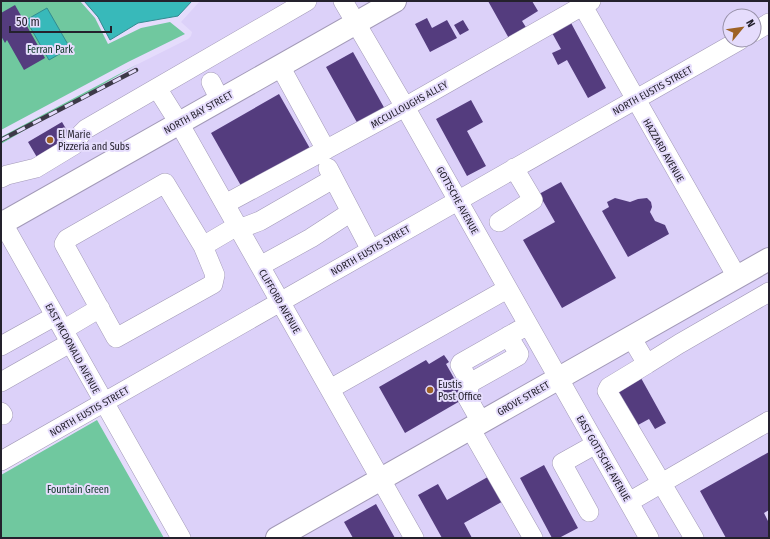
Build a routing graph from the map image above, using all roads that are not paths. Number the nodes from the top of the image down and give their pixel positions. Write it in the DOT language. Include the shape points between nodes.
graph roads {
  1 [pos="307,1"];
  2 [pos="343,1"];
  3 [pos="395,1"];
  4 [pos="585,3"];
  5 [pos="357,22"];
  6 [pos="726,48"];
  7 [pos="280,66"];
  8 [pos="157,88"];
  9 [pos="635,99"];
  10 [pos="405,107"];
  11 [pos="179,123"];
  12 [pos="329,165"];
  13 [pos="514,168"];
  14 [pos="1,178"];
  15 [pos="458,200"];
  16 [pos="225,204"];
  17 [pos="351,212"];
  18 [pos="499,222"];
  19 [pos="2,223"];
  20 [pos="238,228"];
  21 [pos="203,246"];
  22 [pos="371,250"];
  23 [pos="769,259"];
  24 [pos="260,266"];
  25 [pos="737,277"];
  26 [pos="508,289"];
  27 [pos="769,292"];
  28 [pos="280,302"];
  29 [pos="100,308"];
  30 [pos="528,325"];
  31 [pos="63,330"];
  32 [pos="631,337"];
  33 [pos="1,346"];
  34 [pos="647,364"];
  35 [pos="558,378"];
  36 [pos="1,382"];
  37 [pos="330,389"];
  38 [pos="104,402"];
  39 [pos="769,421"];
  40 [pos="476,425"];
  41 [pos="596,444"];
  42 [pos="1,461"];
  43 [pos="382,479"];
  44 [pos="661,483"];
  45 [pos="629,502"];
  46 [pos="589,512"];
  47 [pos="181,538"];
  48 [pos="277,538"];
  49 [pos="414,538"];
  50 [pos="533,538"];
  51 [pos="649,538"];
  52 [pos="694,538"];
  1 -- 8 [label="street"];
  2 -- 5 [label="street, GOTTSCHE AVENUE"];
  3 -- 5 [label="main road, NORTH BAY STREET"];
  4 -- 9 [label="street, HAZZARD AVENUE"];
  4 -- 10 [label="street, MCCULLOUGHS ALLEY"];
  5 -- 7 [label="main road, NORTH BAY STREET"];
  5 -- 10 [label="street, GOTTSCHE AVENUE"];
  6 -- 9 [label="street, NORTH EUSTIS STREET"];
  7 -- 11 [label="main road, NORTH BAY STREET" via="216,91"];
  7 -- 12 [label="street"];
  8 -- 11 [label="street, CLIFFORD AVENUE"];
  8 -- 14 [label="street" via="86,129 74,145 36,168"];
  9 -- 13 [label="street, NORTH EUSTIS STREET"];
  9 -- 25 [label="street, HAZZARD AVENUE"];
  10 -- 12 [label="street, MCCULLOUGHS ALLEY"];
  10 -- 15 [label="street, GOTTSCHE AVENUE"];
  11 -- 16 [label="street, CLIFFORD AVENUE"];
  11 -- 19 [label="main road, NORTH BAY STREET"];
  12 -- 16 [label="street, MCCULLOUGHS ALLEY"];
  12 -- 17 [label="street"];
  12 -- 20 [label="street" via="260,221"];
  13 -- 15 [label="street, NORTH EUSTIS STREET"];
  13 -- 18 [label="street" via="533,200"];
  15 -- 22 [label="street, NORTH EUSTIS STREET"];
  15 -- 26 [label="street, GOTTSCHE AVENUE"];
  16 -- 20 [label="street, CLIFFORD AVENUE"];
  17 -- 22 [label="street"];
  17 -- 24 [label="street"];
  19 -- 31 [label="street, EAST MCDONALD AVENUE"];
  20 -- 21 [label="street"];
  20 -- 24 [label="street, CLIFFORD AVENUE"];
  21 -- 29 [label="street" via="216,275 213,284 116,338"];
  21 -- 29 [label="street" via="165,183 67,239 64,244"];
  22 -- 28 [label="street, NORTH EUSTIS STREET"];
  23 -- 25 [label="main road, GROVE STREET"];
  24 -- 28 [label="street, CLIFFORD AVENUE"];
  25 -- 32 [label="main road, GROVE STREET"];
  26 -- 30 [label="street, GOTTSCHE AVENUE"];
  26 -- 37 [label="street"];
  27 -- 34 [label="street"];
  28 -- 37 [label="street, CLIFFORD AVENUE"];
  28 -- 38 [label="street, NORTH EUSTIS STREET"];
  29 -- 31 [label="street"];
  30 -- 35 [label="street, GOTTSCHE AVENUE"];
  30 -- 40 [label="street" via="460,365 469,390"];
  31 -- 33 [label="street"];
  31 -- 36 [label="street"];
  31 -- 38 [label="street, EAST MCDONALD AVENUE"];
  32 -- 34 [label="street"];
  32 -- 35 [label="main road, GROVE STREET"];
  34 -- 44 [label="street" via="609,387 607,391"];
  35 -- 40 [label="main road, GROVE STREET"];
  35 -- 41 [label="street, EAST GOTTSCHE AVENUE"];
  37 -- 43 [label="street, CLIFFORD AVENUE"];
  38 -- 42 [label="street, NORTH EUSTIS STREET"];
  38 -- 47 [label="street, EAST MCDONALD AVENUE"];
  39 -- 44 [label="street"];
  40 -- 43 [label="main road, GROVE STREET"];
  40 -- 50 [label="street"];
  41 -- 45 [label="street, EAST GOTTSCHE AVENUE"];
  41 -- 46 [label="street" via="562,463"];
  43 -- 48 [label="main road, GROVE STREET"];
  43 -- 49 [label="street, CLIFFORD AVENUE"];
  44 -- 45 [label="street"];
  44 -- 52 [label="street"];
  45 -- 51 [label="street, EAST GOTTSCHE AVENUE"];
}
